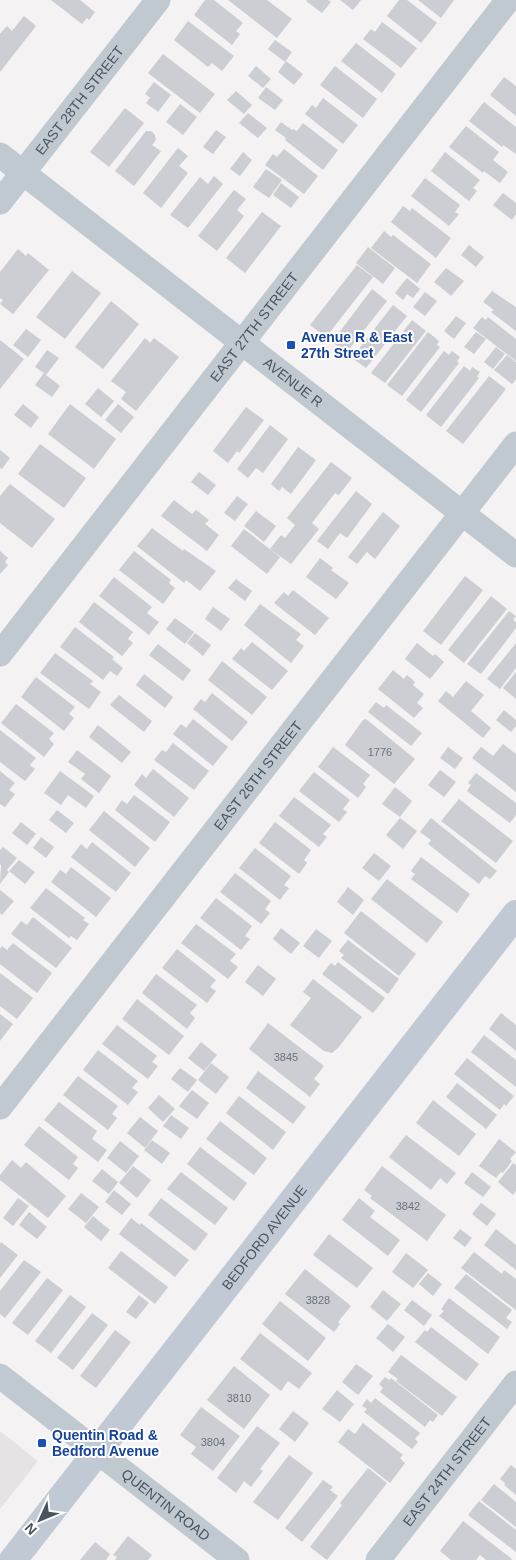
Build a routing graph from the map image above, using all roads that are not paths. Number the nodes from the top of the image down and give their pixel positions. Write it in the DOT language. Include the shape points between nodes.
graph roads {
  1 [pos="158,0"];
  2 [pos="508,0"];
  3 [pos="0,155"];
  4 [pos="23,173"];
  5 [pos="0,202"];
  6 [pos="242,343"];
  7 [pos="516,444"];
  8 [pos="462,514"];
  9 [pos="516,555"];
  10 [pos="0,654"];
  11 [pos="516,914"];
  12 [pos="0,1108"];
  13 [pos="0,1376"];
  14 [pos="516,1383"];
  15 [pos="97,1452"];
  16 [pos="13,1560"];
  17 [pos="237,1560"];
  18 [pos="378,1560"];
  1 -- 4 [label="street, EAST 28TH STREET"];
  2 -- 6 [label="street, EAST 27TH STREET"];
  3 -- 4 [label="street, AVENUE R"];
  4 -- 5 [label="street, EAST 28TH STREET"];
  4 -- 6 [label="street, AVENUE R"];
  6 -- 8 [label="street, AVENUE R"];
  6 -- 10 [label="street, EAST 27TH STREET"];
  7 -- 8 [label="street, EAST 26TH STREET"];
  8 -- 9 [label="street, AVENUE R"];
  8 -- 12 [label="street, EAST 26TH STREET"];
  11 -- 15 [label="main road, BEDFORD AVENUE"];
  13 -- 15 [label="street, QUENTIN ROAD"];
  14 -- 18 [label="street, EAST 24TH STREET"];
  15 -- 16 [label="main road, BEDFORD AVENUE"];
  15 -- 17 [label="street, QUENTIN ROAD"];
}
